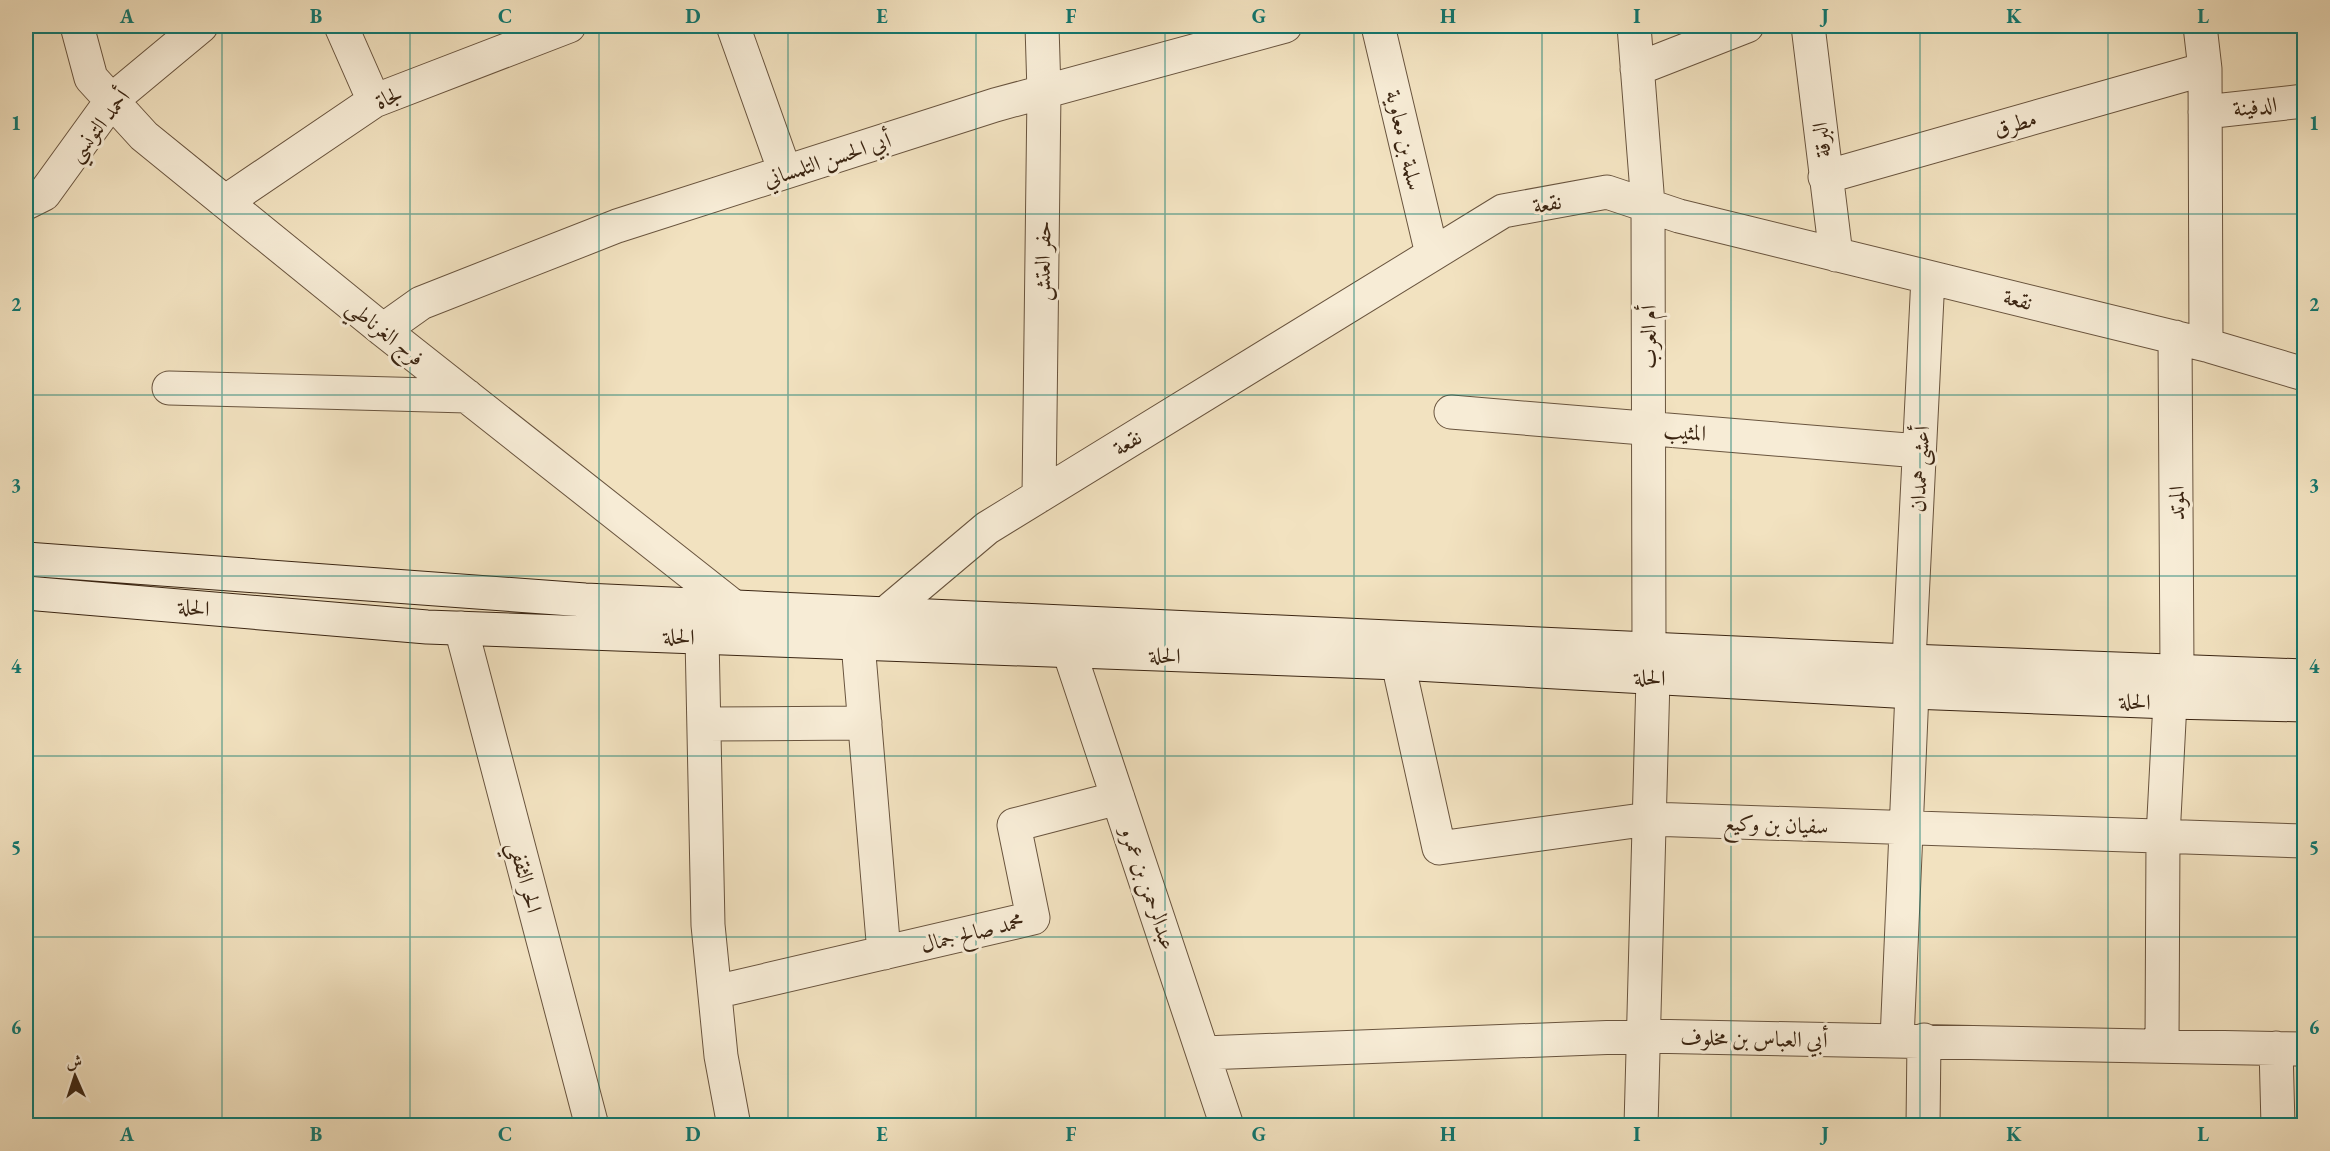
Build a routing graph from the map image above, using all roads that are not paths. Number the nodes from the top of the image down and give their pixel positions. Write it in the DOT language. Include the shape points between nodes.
graph roads {
  1 [pos="77,26"];
  2 [pos="201,26"];
  3 [pos="341,26"];
  4 [pos="569,26"];
  5 [pos="733,26"];
  6 [pos="1042,26"];
  7 [pos="1285,26"];
  8 [pos="1378,26"];
  9 [pos="1634,26"];
  10 [pos="1747,26"];
  11 [pos="1808,26"];
  12 [pos="2200,26"];
  13 [pos="1637,69"];
  14 [pos="2205,69"];
  15 [pos="1044,92"];
  16 [pos="112,100"];
  17 [pos="374,101"];
  18 [pos="2304,101"];
  19 [pos="2205,112"];
  20 [pos="785,172"];
  21 [pos="1825,177"];
  22 [pos="225,202"];
  23 [pos="26,203"];
  24 [pos="1648,206"];
  25 [pos="1432,254"];
  26 [pos="1836,255"];
  27 [pos="1928,276"];
  28 [pos="382,330"];
  29 [pos="2190,341"];
  30 [pos="2304,374"];
  31 [pos="169,388"];
  32 [pos="467,396"];
  33 [pos="1451,412"];
  34 [pos="1648,428"];
  35 [pos="1919,451"];
  36 [pos="1039,496"];
  37 [pos="26,559"];
  38 [pos="26,593"];
  39 [pos="735,607"];
  40 [pos="886,613"];
  41 [pos="461,628"];
  42 [pos="702,637"];
  43 [pos="858,643"];
  44 [pos="1069,651"];
  45 [pos="1398,663"];
  46 [pos="1651,663"];
  47 [pos="2176,670"];
  48 [pos="1911,676"];
  49 [pos="2304,676"];
  50 [pos="2170,702"];
  51 [pos="2304,705"];
  52 [pos="865,723"];
  53 [pos="704,724"];
  54 [pos="1118,798"];
  55 [pos="1649,819"];
  56 [pos="1907,829"];
  57 [pos="2163,837"];
  58 [pos="2304,842"];
  59 [pos="884,953"];
  60 [pos="715,992"];
  61 [pos="1645,1036"];
  62 [pos="1911,1040"];
  63 [pos="2162,1044"];
  64 [pos="2290,1048"];
  65 [pos="1204,1053"];
  66 [pos="592,1125"];
  67 [pos="734,1125"];
  68 [pos="1227,1125"];
  69 [pos="1641,1125"];
  70 [pos="1923,1125"];
  71 [pos="2278,1125"];
  1 -- 16 [label="street, فرج الغرناطي" via="91,78"];
  2 -- 16 [label="street, أحمد التونسي"];
  3 -- 17 [label="street"];
  4 -- 17 [label="street, لجاة"];
  5 -- 20 [label="street"];
  6 -- 15 [label="street, حفر العتش"];
  7 -- 15 [label="street, أبي الحسن التلمساني"];
  8 -- 25 [label="street, سلمة بن معاوية"];
  9 -- 13 [label="street, أم العرب"];
  10 -- 13 [label="street"];
  11 -- 21 [label="street, البرقة"];
  12 -- 14 [label="street, الموتد"];
  13 -- 24 [label="street, أم العرب"];
  14 -- 19 [label="street, الموتد"];
  14 -- 21 [label="street, مطرق"];
  15 -- 20 [label="street, أبي الحسن التلمساني"];
  15 -- 36 [label="street, حفر العتش"];
  16 -- 22 [label="street, فرج الغرناطي" via="144,136"];
  16 -- 23 [label="street, أحمد التونسي" via="44,194"];
  17 -- 22 [label="street, لجاة"];
  18 -- 19 [label="street, الدفينة"];
  19 -- 29 [label="street, الموتد"];
  20 -- 28 [label="street, أبي الحسن التلمساني" via="617,226 421,303"];
  21 -- 26 [label="street, البرقة"];
  22 -- 28 [label="street, فرج الغرناطي"];
  24 -- 25 [label="street, نقعة" via="1607,192 1503,211"];
  24 -- 26 [label="street, نقعة"];
  24 -- 34 [label="street, أم العرب"];
  25 -- 36 [label="street, نقعة"];
  26 -- 27 [label="street, نقعة"];
  27 -- 29 [label="street, نقعة"];
  27 -- 35 [label="street, أعشى همدان"];
  28 -- 32 [label="street, فرج الغرناطي"];
  29 -- 30 [label="street, نقعة"];
  29 -- 47 [label="street, الموتد"];
  31 -- 32 [label="street"];
  32 -- 39 [label="street, فرج الغرناطي"];
  33 -- 34 [label="street, المثيب"];
  34 -- 35 [label="street, المثيب"];
  34 -- 46 [label="street, أم العرب"];
  35 -- 48 [label="street, أعشى همدان"];
  36 -- 40 [label="street, نقعة" via="987,528"];
  37 -- 39 [label="street, الحلة"];
  38 -- 41 [label="street, الحلة"];
  39 -- 40 [label="street, الحلة"];
  40 -- 46 [label="street, الحلة"];
  41 -- 42 [label="street, الحلة"];
  41 -- 66 [label="street, الحر الثقفي"];
  42 -- 43 [label="street, الحلة"];
  42 -- 53 [label="street"];
  43 -- 44 [label="street, الحلة"];
  43 -- 52 [label="street"];
  44 -- 45 [label="street, الحلة"];
  44 -- 54 [label="street, عبدالرحمن بن عمرو"];
  45 -- 46 [label="street, الحلة"];
  45 -- 55 [label="street, سفيان بن وكيع" via="1439,848"];
  46 -- 48 [label="street, الحلة"];
  46 -- 55 [label="street, أم العرب"];
  47 -- 48 [label="street, الحلة"];
  47 -- 49 [label="street, الحلة"];
  48 -- 50 [label="street, الحلة"];
  48 -- 56 [label="street, أعشى همدان"];
  50 -- 51 [label="street, الحلة"];
  50 -- 57 [label="street"];
  52 -- 53 [label="street"];
  52 -- 59 [label="street"];
  53 -- 60 [label="street" via="708,925"];
  54 -- 59 [label="street, محمد صالح جمال" via="1014,825 1033,918"];
  54 -- 65 [label="street, عبدالرحمن بن عمرو"];
  55 -- 56 [label="street, سفيان بن وكيع"];
  55 -- 61 [label="street, أم العرب"];
  56 -- 57 [label="street, سفيان بن وكيع"];
  56 -- 62 [label="street, أعشى همدان"];
  57 -- 58 [label="street, سفيان بن وكيع"];
  57 -- 63 [label="street"];
  59 -- 60 [label="street, محمد صالح جمال"];
  60 -- 67 [label="street" via="721,1056"];
  61 -- 62 [label="street, أبي العباس بن مخلوف"];
  61 -- 65 [label="street, أبي العباس بن مخلوف"];
  61 -- 69 [label="street, أم العرب"];
  62 -- 63 [label="street, أبي العباس بن مخلوف"];
  62 -- 70 [label="street, أعشى همدان"];
  63 -- 64 [label="street, أبي العباس بن مخلوف"];
  64 -- 71 [label="street"];
  65 -- 68 [label="street, عبدالرحمن بن عمرو"];
}
